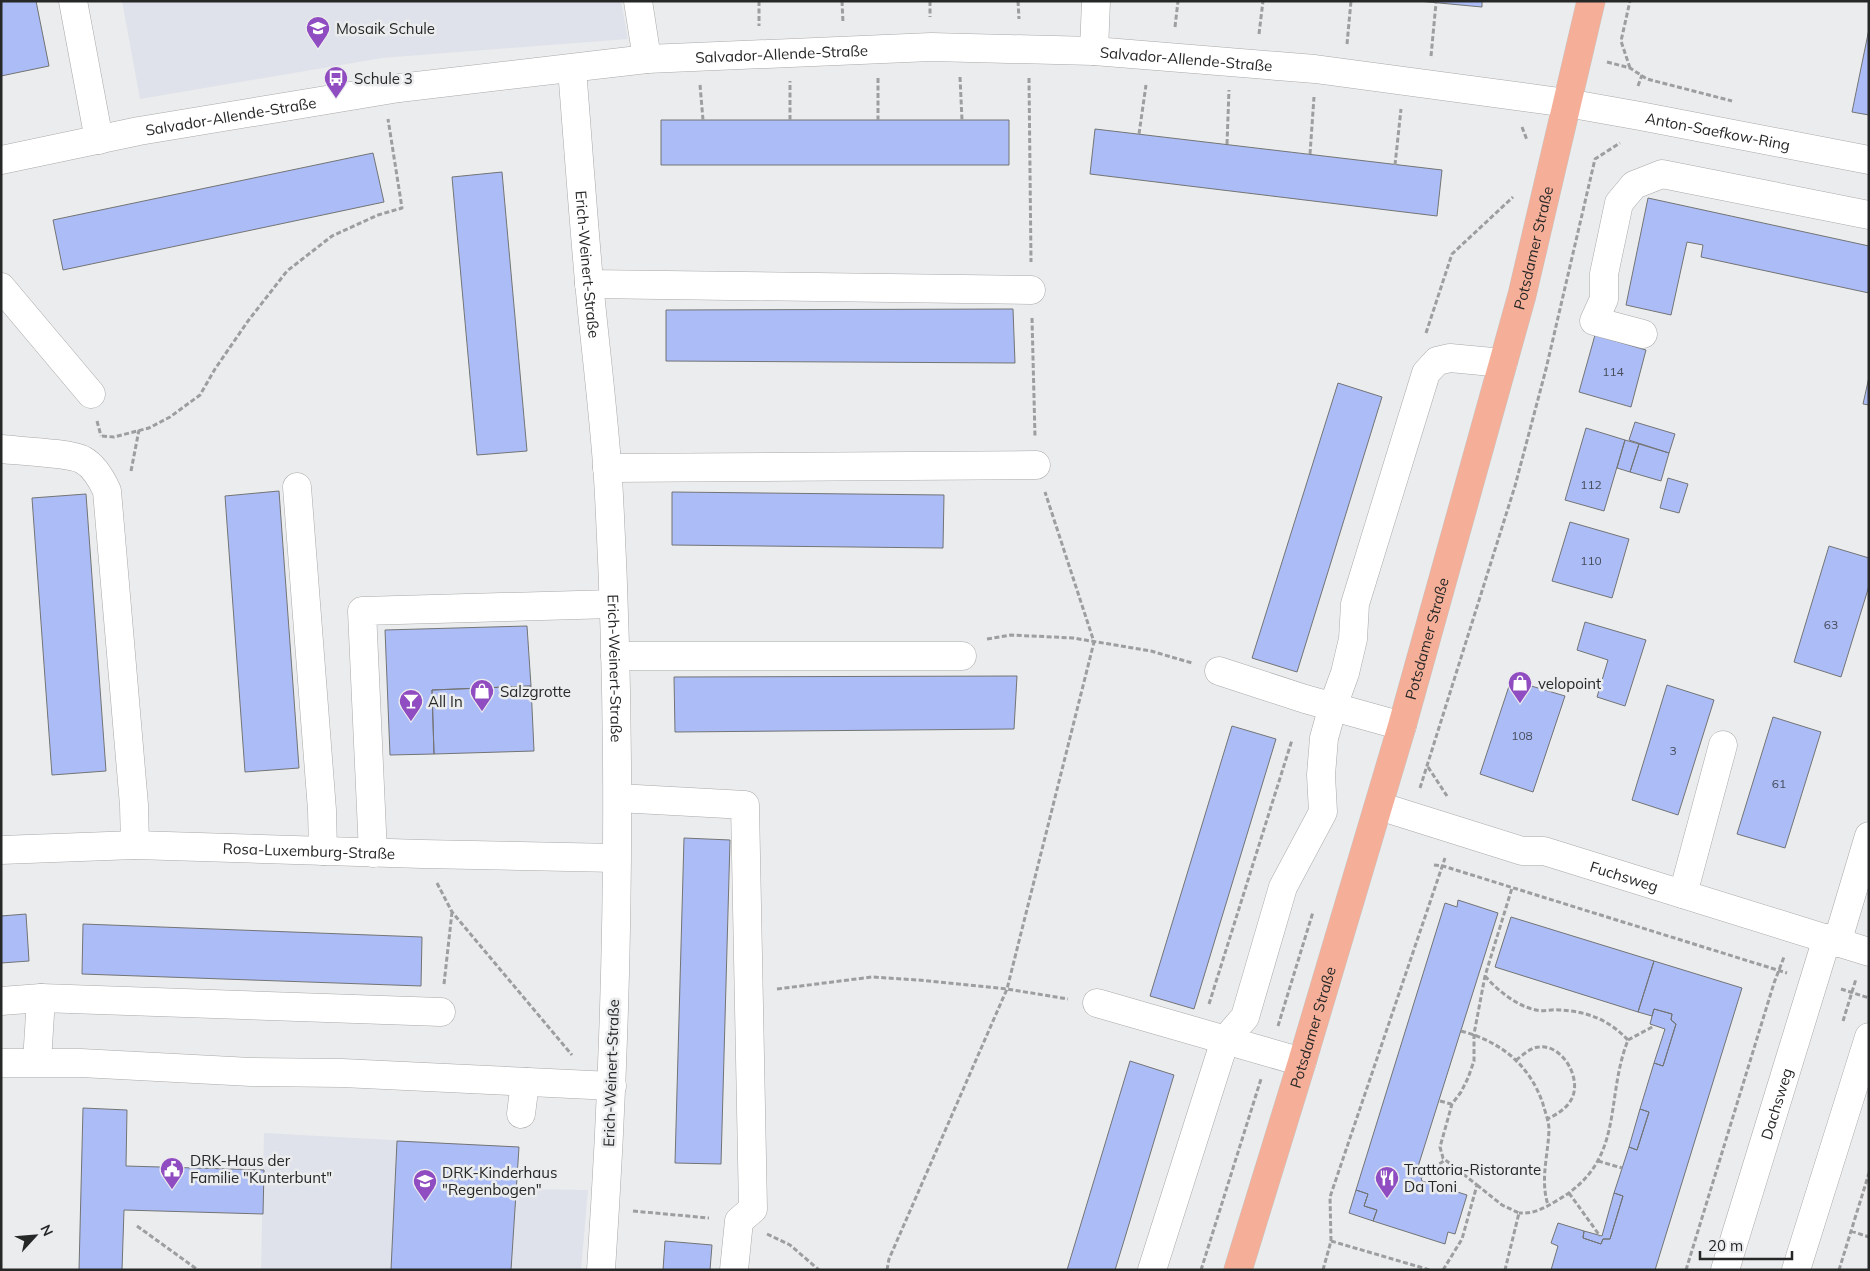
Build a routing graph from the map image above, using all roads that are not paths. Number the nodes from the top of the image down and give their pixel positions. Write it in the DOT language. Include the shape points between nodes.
graph roads {
  1 [pos="73,1"];
  2 [pos="638,1"];
  3 [pos="1096,1"];
  4 [pos="1590,1"];
  5 [pos="1094,52"];
  6 [pos="647,59"];
  7 [pos="572,68"];
  8 [pos="1567,103"];
  9 [pos="99,140"];
  10 [pos="1,160"];
  11 [pos="1869,160"];
  12 [pos="1869,215"];
  13 [pos="589,284"];
  14 [pos="1,287"];
  15 [pos="1031,290"];
  16 [pos="1643,334"];
  17 [pos="1503,363"];
  18 [pos="91,394"];
  19 [pos="1,449"];
  20 [pos="1036,465"];
  21 [pos="607,468"];
  22 [pos="297,487"];
  23 [pos="613,604"];
  24 [pos="616,656"];
  25 [pos="962,656"];
  26 [pos="1219,671"];
  27 [pos="1333,706"];
  28 [pos="1402,726"];
  29 [pos="1723,745"];
  30 [pos="618,798"];
  31 [pos="1379,806"];
  32 [pos="1869,836"];
  33 [pos="134,845"];
  34 [pos="1,850"];
  35 [pos="323,852"];
  36 [pos="373,853"];
  37 [pos="616,858"];
  38 [pos="1683,894"];
  39 [pos="1832,941"];
  40 [pos="1869,952"];
  41 [pos="41,998"];
  42 [pos="1,1001"];
  43 [pos="1097,1003"];
  44 [pos="441,1012"];
  45 [pos="1869,1037"];
  46 [pos="1225,1040"];
  47 [pos="37,1062"];
  48 [pos="1302,1062"];
  49 [pos="1,1063"];
  50 [pos="525,1082"];
  51 [pos="604,1085"];
  52 [pos="520,1114"];
  53 [pos="1240,1269"];
  54 [pos="601,1270"];
  55 [pos="734,1270"];
  56 [pos="1152,1270"];
  57 [pos="1725,1270"];
  58 [pos="1796,1270"];
  1 -- 9 [label="street"];
  2 -- 6 [label="street"];
  3 -- 5 [label="street"];
  4 -- 8 [label="main road, Potsdamer Straße"];
  5 -- 6 [label="street, Salvador-Allende-Straße" via="931,47"];
  5 -- 8 [label="street, Salvador-Allende-Straße" via="1315,69"];
  6 -- 7 [label="street, Salvador-Allende-Straße"];
  7 -- 9 [label="street, Salvador-Allende-Straße" via="384,91"];
  7 -- 13 [label="street, Erich-Weinert-Straße"];
  8 -- 11 [label="street, Anton-Saefkow-Ring"];
  8 -- 17 [label="main road, Potsdamer Straße"];
  9 -- 10 [label="street, Salvador-Allende-Straße"];
  12 -- 16 [label="street" via="1662,174 1634,185 1619,203 1604,274 1604,298 1594,321"];
  13 -- 15 [label="street"];
  13 -- 21 [label="street, Erich-Weinert-Straße"];
  14 -- 18 [label="street"];
  17 -- 27 [label="street" via="1450,358 1437,361 1426,373 1355,604 1345,673"];
  17 -- 28 [label="main road, Potsdamer Straße"];
  19 -- 33 [label="street" via="72,456 83,460 101,479 107,491 133,796"];
  20 -- 21 [label="street"];
  21 -- 23 [label="street, Erich-Weinert-Straße"];
  22 -- 35 [label="street"];
  23 -- 24 [label="street, Erich-Weinert-Straße"];
  23 -- 36 [label="street" via="362,612"];
  24 -- 25 [label="street"];
  24 -- 30 [label="street, Erich-Weinert-Straße"];
  26 -- 27 [label="street"];
  27 -- 28 [label="street"];
  27 -- 46 [label="street" via="1324,738 1323,812 1283,887 1245,1017"];
  28 -- 31 [label="main road, Potsdamer Straße"];
  29 -- 38 [label="street"];
  30 -- 37 [label="street, Erich-Weinert-Straße"];
  30 -- 55 [label="street" via="745,805 753,1209 739,1221"];
  31 -- 38 [label="street, Fuchsweg" via="1522,851 1544,851"];
  31 -- 48 [label="main road, Potsdamer Straße"];
  32 -- 39 [label="street, Dachsweg"];
  33 -- 34 [label="street, Rosa-Luxemburg-Straße"];
  33 -- 35 [label="street, Rosa-Luxemburg-Straße"];
  35 -- 36 [label="street, Rosa-Luxemburg-Straße"];
  36 -- 37 [label="street, Rosa-Luxemburg-Straße"];
  37 -- 51 [label="street, Erich-Weinert-Straße"];
  38 -- 39 [label="street, Fuchsweg"];
  39 -- 40 [label="street, Fuchsweg"];
  39 -- 57 [label="street, Dachsweg" via="1814,981"];
  41 -- 42 [label="street"];
  41 -- 44 [label="street"];
  41 -- 47 [label="street"];
  43 -- 46 [label="street"];
  45 -- 58 [label="street"];
  46 -- 48 [label="street"];
  46 -- 56 [label="street"];
  47 -- 49 [label="street"];
  47 -- 50 [label="street"];
  48 -- 53 [label="main road, Potsdamer Straße"];
  50 -- 51 [label="street"];
  50 -- 52 [label="street"];
  51 -- 54 [label="street, Erich-Weinert-Straße" via="605,1208"];
}
